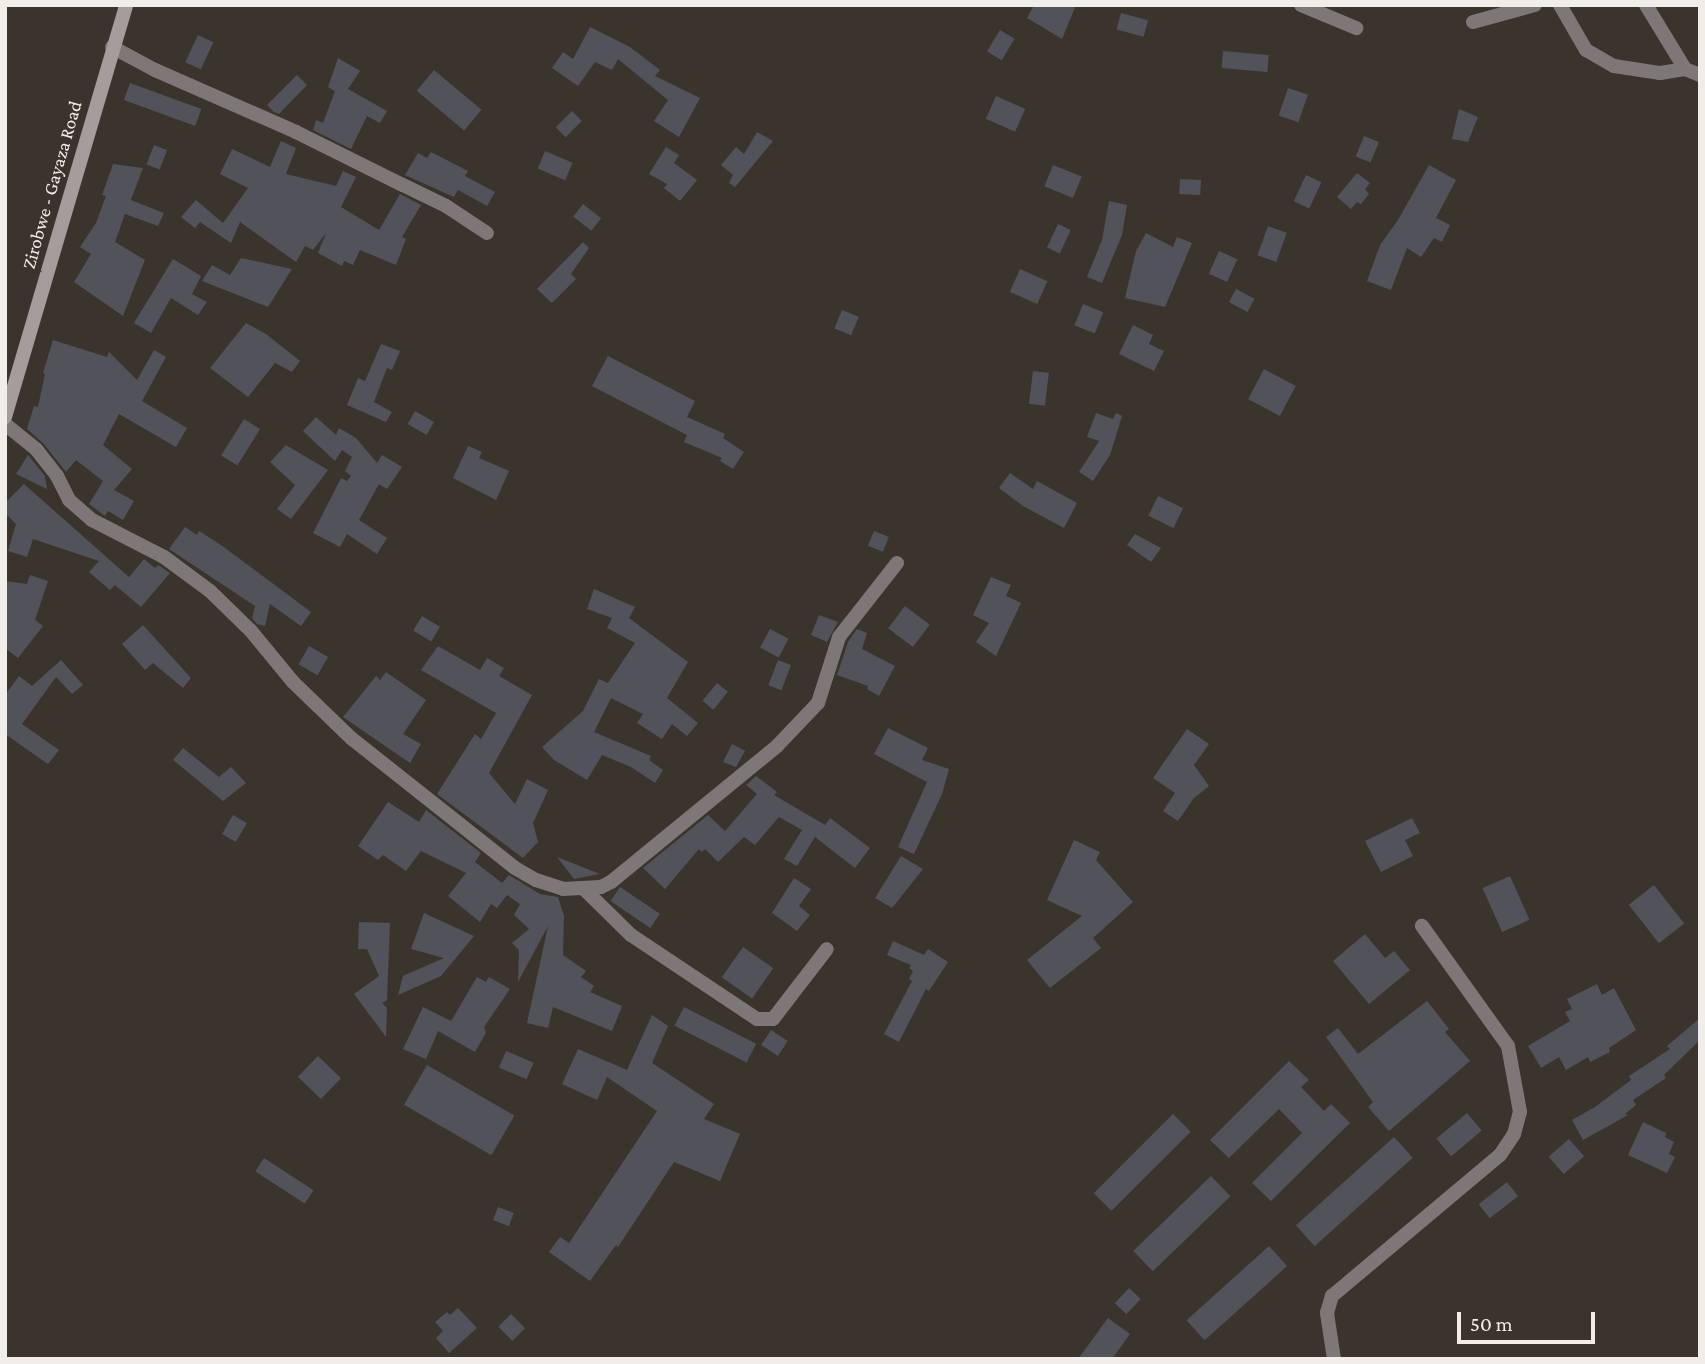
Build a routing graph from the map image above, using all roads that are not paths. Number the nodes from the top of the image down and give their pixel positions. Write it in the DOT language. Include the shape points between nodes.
graph roads {
  1 [pos="126,5"];
  2 [pos="1301,5"];
  3 [pos="1535,5"];
  4 [pos="1560,5"];
  5 [pos="1646,5"];
  6 [pos="1473,22"];
  7 [pos="1356,28"];
  8 [pos="112,47"];
  9 [pos="1685,69"];
  10 [pos="1700,75"];
  11 [pos="487,233"];
  12 [pos="5,417"];
  13 [pos="5,424"];
  14 [pos="897,563"];
  15 [pos="584,889"];
  16 [pos="1422,926"];
  17 [pos="827,948"];
  18 [pos="1334,1359"];
  1 -- 8 [label="street, Zirobwe - Gayaza Road"];
  2 -- 7 [label="street"];
  3 -- 6 [label="street"];
  4 -- 9 [label="street" via="1586,50 1614,66 1660,73"];
  5 -- 9 [label="street"];
  8 -- 11 [label="street" via="414,190"];
  8 -- 12 [label="street, Zirobwe - Gayaza Road"];
  9 -- 10 [label="street"];
  13 -- 15 [label="street" via="36,449 69,500 92,520 164,557 210,591 351,738 515,868 550,886"];
  14 -- 15 [label="street" via="839,637 818,703 777,746 611,882"];
  15 -- 17 [label="street" via="631,935 757,1019 773,1019"];
  16 -- 18 [label="street" via="1508,1046 1520,1112 1514,1134 1500,1155 1332,1296 1326,1313"];
}
